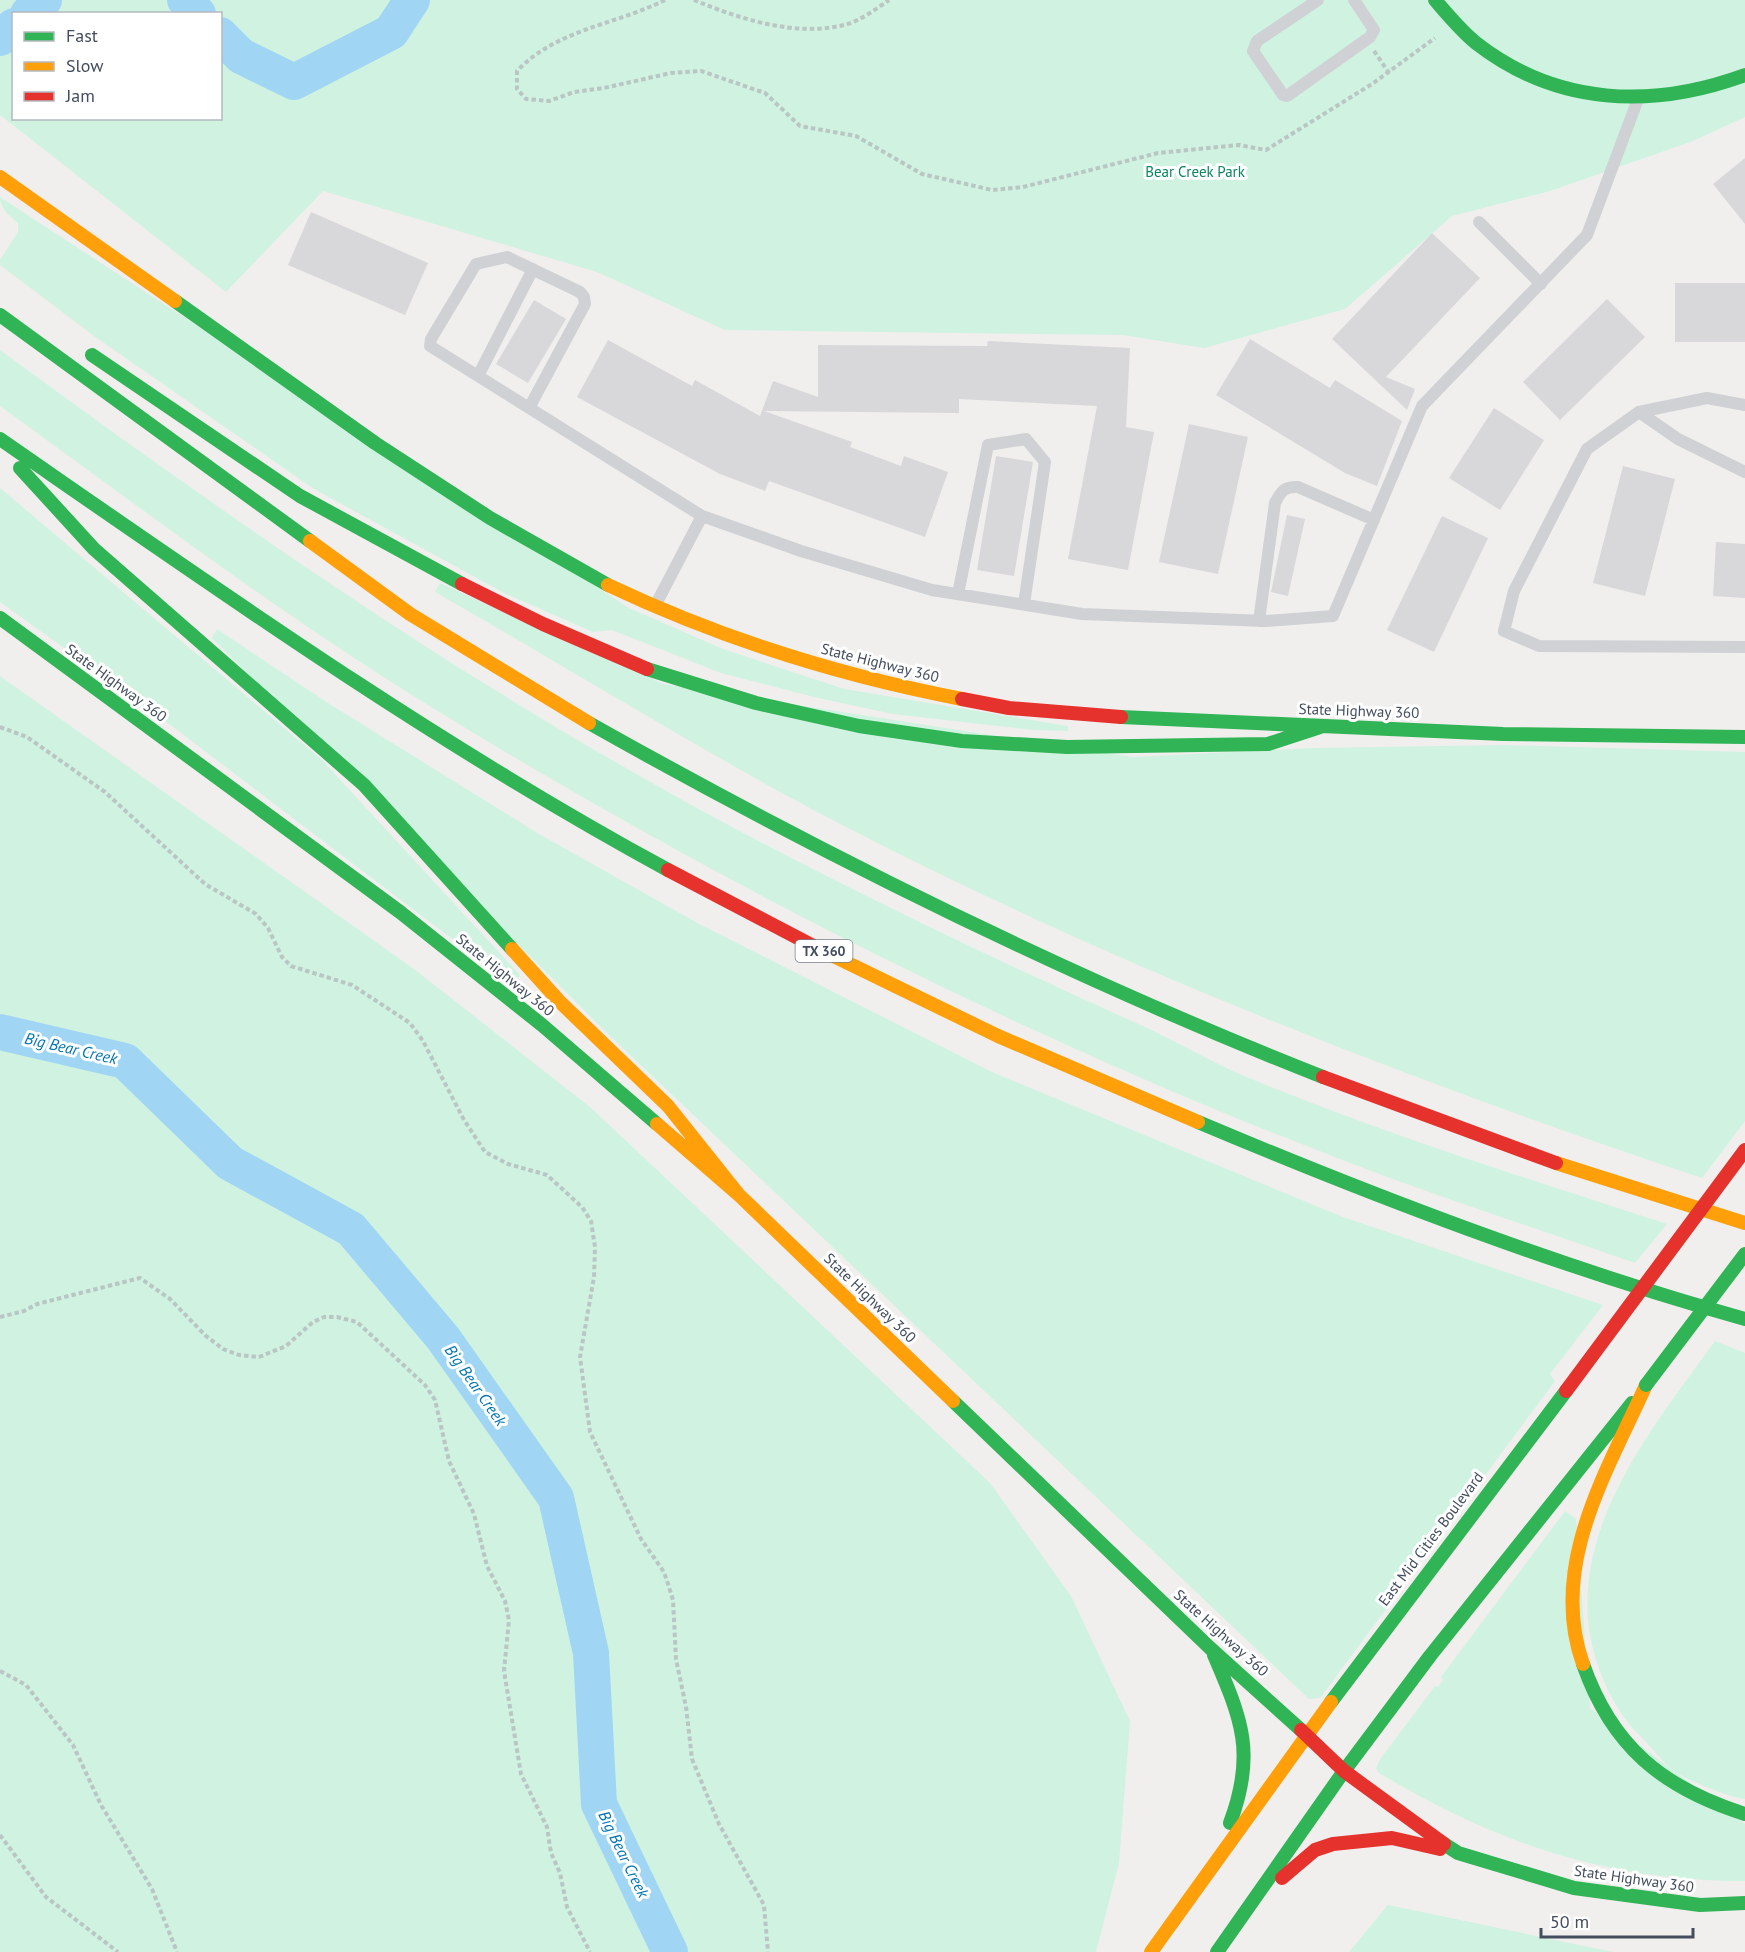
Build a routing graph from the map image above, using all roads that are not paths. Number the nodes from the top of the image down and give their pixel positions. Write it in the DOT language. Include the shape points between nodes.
graph roads {
  1 [pos="1318,0"];
  2 [pos="1354,0"];
  3 [pos="1434,0"];
  4 [pos="1745,75"];
  5 [pos="1639,98"];
  6 [pos="5,180"];
  7 [pos="1479,222"];
  8 [pos="533,269"];
  9 [pos="1541,284"];
  10 [pos="0,315"];
  11 [pos="32,338"];
  12 [pos="478,376"];
  13 [pos="1745,405"];
  14 [pos="529,408"];
  15 [pos="1639,412"];
  16 [pos="0,439"];
  17 [pos="0,446"];
  18 [pos="1745,472"];
  19 [pos="702,516"];
  20 [pos="1374,520"];
  21 [pos="958,594"];
  22 [pos="1024,604"];
  23 [pos="654,607"];
  24 [pos="0,618"];
  25 [pos="1259,621"];
  26 [pos="1745,647"];
  27 [pos="1320,727"];
  28 [pos="1745,737"];
  29 [pos="1745,1150"];
  30 [pos="739,1195"];
  31 [pos="1745,1224"];
  32 [pos="1745,1254"];
  33 [pos="1724,1313"];
  34 [pos="1745,1319"];
  35 [pos="1745,1325"];
  36 [pos="1646,1385"];
  37 [pos="1210,1648"];
  38 [pos="1308,1734"];
  39 [pos="1344,1771"];
  40 [pos="1745,1814"];
  41 [pos="1458,1853"];
  42 [pos="1213,1864"];
  43 [pos="1745,1903"];
  44 [pos="1151,1952"];
  45 [pos="1218,1952"];
  1 -- 2 [label="lane" via="1257,41 1253,51 1287,96 1367,40 1374,30"];
  3 -- 5 [label="main road" via="1476,44 1543,83"];
  4 -- 5 [label="main road" via="1698,92"];
  5 -- 9 [label="lane" via="1587,235"];
  6 -- 23 [label="main road, State Highway 360" via="375,443 490,518 591,577"];
  7 -- 9 [label="lane"];
  8 -- 12 [label="lane"];
  8 -- 12 [label="lane" via="507,257 476,264 430,339 430,346"];
  8 -- 14 [label="lane" via="580,292 585,304"];
  9 -- 20 [label="lane" via="1422,406"];
  10 -- 11 [label="main road"];
  11 -- 27 [label="main road" via="89,353 300,496 443,574 543,624 645,668 756,704 859,726 962,741 1067,747 1268,744"];
  11 -- 31 [label="main road" via="405,610 595,728 855,868 1049,962 1256,1053 1532,1156"];
  12 -- 14 [label="lane"];
  13 -- 15 [label="lane" via="1707,398"];
  14 -- 19 [label="lane"];
  15 -- 18 [label="lane" via="1678,439"];
  15 -- 26 [label="lane" via="1587,449 1514,591 1504,631 1539,646"];
  16 -- 33 [label="main road, TX 360" via="237,605 404,714 651,860 904,992 1047,1060 1309,1168 1458,1224"];
  17 -- 30 [label="main road" via="94,549 364,785 560,1001 668,1106"];
  19 -- 21 [label="lane" via="812,555"];
  19 -- 23 [label="lane"];
  20 -- 25 [label="lane" via="1333,616"];
  20 -- 25 [label="lane" via="1298,487 1288,486 1281,492 1275,503"];
  21 -- 22 [label="lane"];
  21 -- 22 [label="lane" via="988,445 1026,439 1045,462"];
  22 -- 25 [label="lane" via="1082,614"];
  23 -- 27 [label="main road, State Highway 360" via="816,664 903,688 1009,708"];
  24 -- 30 [label="main road, State Highway 360" via="400,912 542,1025"];
  27 -- 28 [label="main road, State Highway 360"];
  29 -- 38 [label="main road, East Mid Cities Boulevard, bridge"];
  30 -- 37 [label="main road, State Highway 360"];
  32 -- 36 [label="main road, bridge"];
  33 -- 34 [label="main road, TX 360"];
  33 -- 35 [label="main road"];
  36 -- 39 [label="main road" via="1430,1656"];
  36 -- 40 [label="main road" via="1585,1527 1574,1569 1572,1609 1577,1650 1590,1686 1612,1724 1641,1760 1681,1790"];
  37 -- 38 [label="main road, State Highway 360"];
  37 -- 42 [label="main road" via="1239,1711 1246,1769 1241,1798"];
  38 -- 39 [label="main road, State Highway 360"];
  38 -- 42 [label="main road, East Mid Cities Boulevard"];
  39 -- 41 [label="main road, State Highway 360"];
  39 -- 45 [label="main road"];
  41 -- 43 [label="main road, State Highway 360" via="1574,1888 1701,1905"];
  41 -- 45 [label="main road" via="1392,1838 1333,1844 1315,1850 1287,1872"];
  42 -- 44 [label="main road, East Mid Cities Boulevard"];
}
